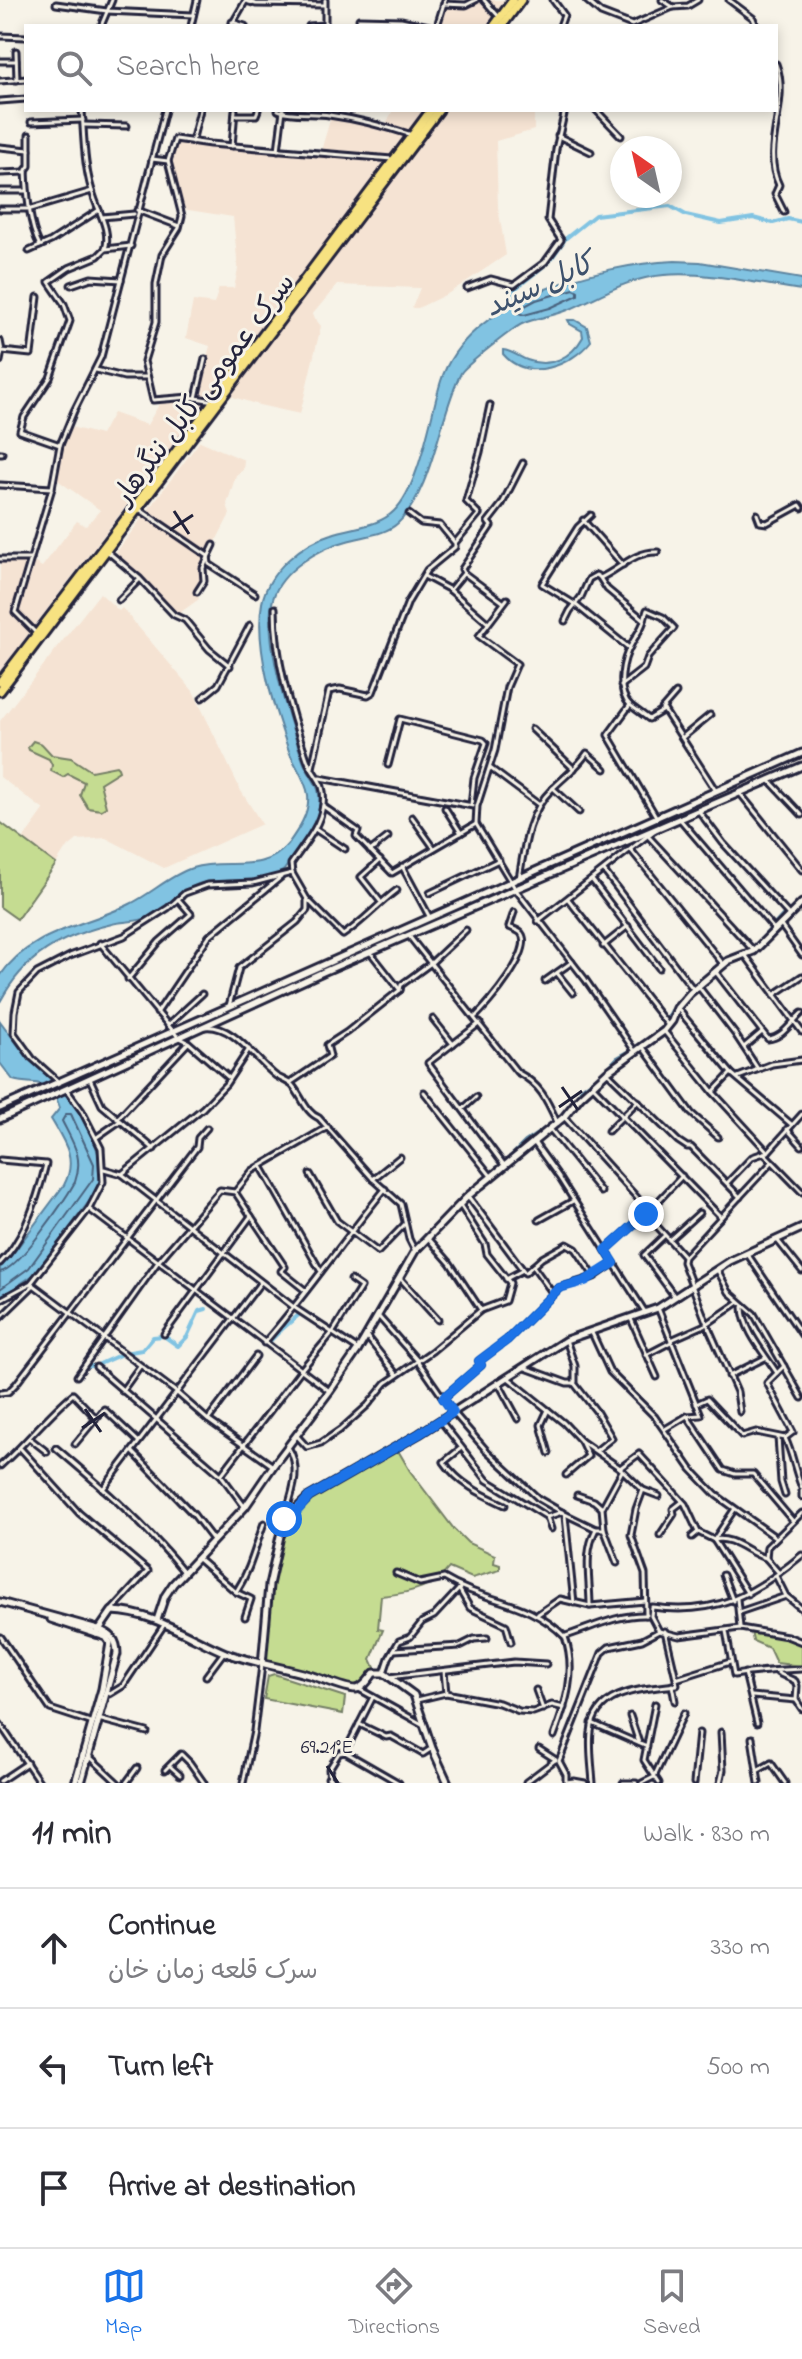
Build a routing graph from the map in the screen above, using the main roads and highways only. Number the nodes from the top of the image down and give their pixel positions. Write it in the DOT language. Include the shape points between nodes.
graph roads {
  1 [pos="513,0"];
  2 [pos="521,0"];
  3 [pos="501,22"];
  4 [pos="429,112"];
  5 [pos="437,112"];
  6 [pos="0,682"];
  7 [pos="0,691"];
  1 -- 3 [label="highway"];
  2 -- 3 [label="highway"];
  4 -- 6 [label="highway, سرک عمومی کابل ننگرهار"];
  5 -- 7 [label="highway, سرک عمومی کابل ننگرهار"];
}
